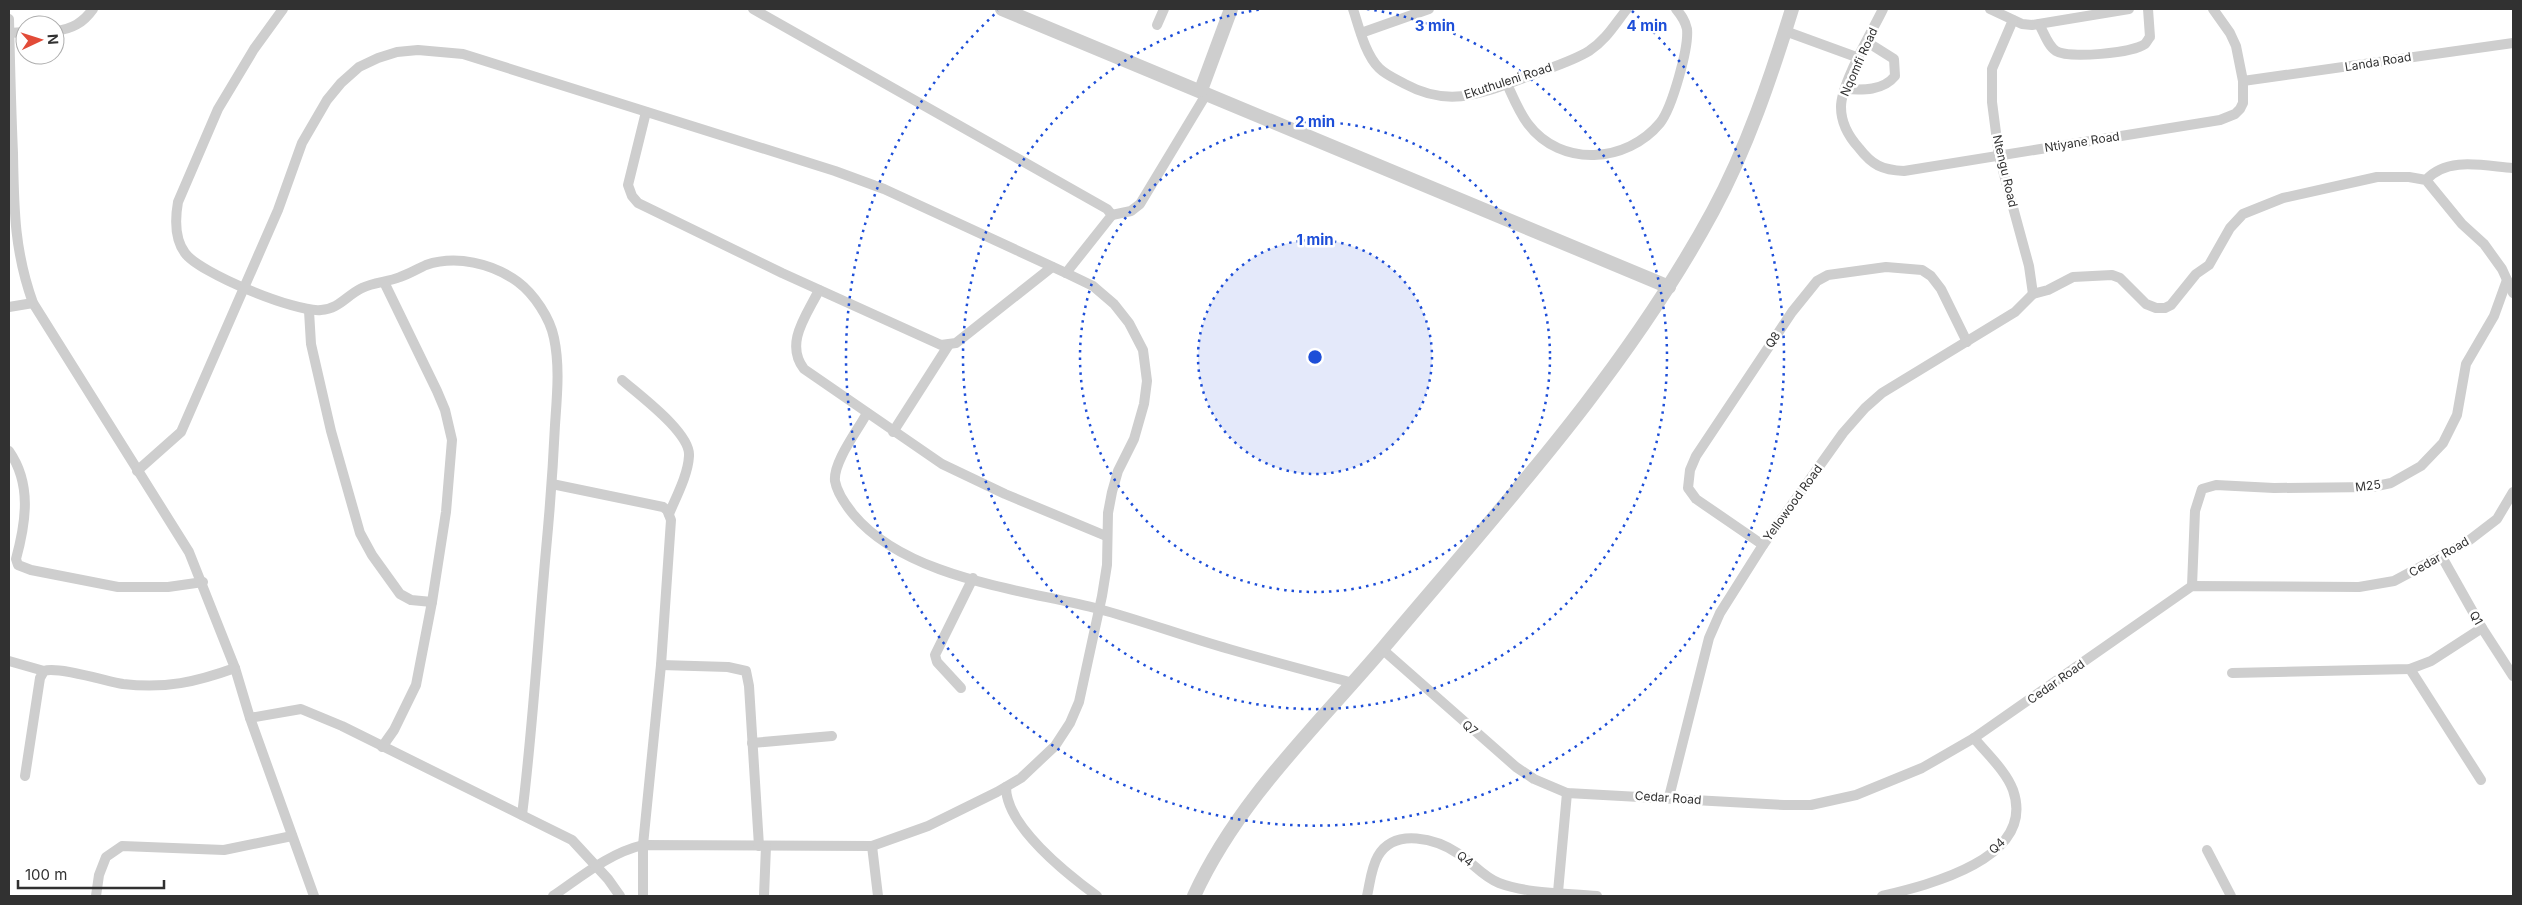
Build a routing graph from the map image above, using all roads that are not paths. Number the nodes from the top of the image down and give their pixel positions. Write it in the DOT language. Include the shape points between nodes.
graph roads {
  1 [pos="93,9"];
  2 [pos="283,9"];
  3 [pos="753,9"];
  4 [pos="1002,9"];
  5 [pos="1164,9"];
  6 [pos="1231,9"];
  7 [pos="1353,9"];
  8 [pos="1429,9"];
  9 [pos="1627,9"];
  10 [pos="1676,9"];
  11 [pos="1792,9"];
  12 [pos="1883,9"];
  13 [pos="1990,9"];
  14 [pos="2129,9"];
  15 [pos="2148,9"];
  16 [pos="2213,9"];
  17 [pos="9,19"];
  18 [pos="2013,20"];
  19 [pos="2040,24"];
  20 [pos="1157,25"];
  21 [pos="65,28"];
  22 [pos="1785,31"];
  23 [pos="9,33"];
  24 [pos="1362,33"];
  25 [pos="1867,42"];
  26 [pos="2513,43"];
  27 [pos="1860,58"];
  28 [pos="2243,81"];
  29 [pos="1507,84"];
  30 [pos="1845,89"];
  31 [pos="1204,92"];
  32 [pos="646,112"];
  33 [pos="1842,116"];
  34 [pos="1999,156"];
  35 [pos="2513,168"];
  36 [pos="2426,180"];
  37 [pos="1112,215"];
  38 [pos="1052,267"];
  39 [pos="1066,273"];
  40 [pos="2508,280"];
  41 [pos="384,282"];
  42 [pos="244,287"];
  43 [pos="1668,287"];
  44 [pos="819,290"];
  45 [pos="2513,293"];
  46 [pos="2033,294"];
  47 [pos="33,303"];
  48 [pos="9,307"];
  49 [pos="309,311"];
  50 [pos="1967,342"];
  51 [pos="948,346"];
  52 [pos="622,380"];
  53 [pos="867,413"];
  54 [pos="893,432"];
  55 [pos="9,450"];
  56 [pos="137,471"];
  57 [pos="552,484"];
  58 [pos="2513,492"];
  59 [pos="669,514"];
  60 [pos="1106,536"];
  61 [pos="1763,545"];
  62 [pos="2442,557"];
  63 [pos="973,578"];
  64 [pos="203,582"];
  65 [pos="2192,586"];
  66 [pos="432,602"];
  67 [pos="1099,609"];
  68 [pos="2482,628"];
  69 [pos="1382,649"];
  70 [pos="9,661"];
  71 [pos="660,665"];
  72 [pos="235,668"];
  73 [pos="2410,669"];
  74 [pos="44,672"];
  75 [pos="2232,673"];
  76 [pos="2513,676"];
  77 [pos="1354,683"];
  78 [pos="961,688"];
  79 [pos="250,718"];
  80 [pos="832,736"];
  81 [pos="1974,738"];
  82 [pos="752,743"];
  83 [pos="382,747"];
  84 [pos="25,776"];
  85 [pos="2481,780"];
  86 [pos="1006,787"];
  87 [pos="1567,793"];
  88 [pos="1668,797"];
  89 [pos="522,815"];
  90 [pos="292,836"];
  91 [pos="643,845"];
  92 [pos="762,846"];
  93 [pos="872,846"];
  94 [pos="2207,850"];
  95 [pos="596,866"];
  96 [pos="1558,892"];
  97 [pos="96,896"];
  98 [pos="314,896"];
  99 [pos="553,896"];
  100 [pos="620,896"];
  101 [pos="643,896"];
  102 [pos="764,896"];
  103 [pos="878,896"];
  104 [pos="1097,896"];
  105 [pos="1194,896"];
  106 [pos="1368,896"];
  107 [pos="1597,896"];
  108 [pos="1882,896"];
  109 [pos="2231,896"];
  1 -- 21 [label="street" via="86,19"];
  2 -- 42 [label="street" via="254,49 218,109 178,202 176,218 180,245 191,260 208,272"];
  3 -- 37 [label="street" via="1093,201"];
  4 -- 31 [label="street"];
  5 -- 20 [label="street"];
  6 -- 31 [label="street"];
  7 -- 24 [label="street, Ekuthuleni Road"];
  8 -- 24 [label="street"];
  9 -- 29 [label="street, Ekuthuleni Road" via="1611,32 1589,51"];
  10 -- 29 [label="street" via="1683,18 1687,39 1684,60 1668,107 1662,121 1652,131 1617,151 1587,157 1552,145 1528,124"];
  11 -- 22 [label="street"];
  12 -- 25 [label="street, Nqomfi Road"];
  13 -- 18 [label="street"];
  14 -- 19 [label="street"];
  15 -- 19 [label="street" via="2150,37 2145,44 2084,55 2057,52"];
  16 -- 28 [label="street, Ntiyane Road" via="2236,46"];
  17 -- 23 [label="street"];
  18 -- 19 [label="street" via="2022,24"];
  18 -- 34 [label="street, Ntengu Road" via="1992,69 1992,102"];
  22 -- 27 [label="street"];
  22 -- 43 [label="street" via="1759,105 1718,201"];
  23 -- 47 [label="street" via="16,240 19,261"];
  24 -- 29 [label="street, Ekuthuleni Road" via="1378,68 1428,94 1467,97"];
  25 -- 27 [label="street, Nqomfi Road"];
  25 -- 30 [label="street" via="1894,59 1895,76 1874,88"];
  26 -- 28 [label="street, Landa Road"];
  27 -- 30 [label="street, Nqomfi Road"];
  28 -- 34 [label="street, Ntiyane Road" via="2243,103 2228,118"];
  30 -- 33 [label="street, Nqomfi Road"];
  31 -- 37 [label="street" via="1140,204 1131,211"];
  31 -- 43 [label="street"];
  32 -- 38 [label="street" via="884,189"];
  32 -- 42 [label="street" via="463,54 418,50 378,58 359,67 341,82 317,117 302,143 278,210"];
  32 -- 44 [label="street" via="628,184 638,203"];
  33 -- 34 [label="street, Ntiyane Road" via="1853,142 1867,159 1881,168 1904,171"];
  34 -- 46 [label="street, Ntengu Road" via="2029,266"];
  35 -- 36 [label="street" via="2474,164 2446,167 2435,170"];
  36 -- 40 [label="street" via="2462,224 2484,244"];
  36 -- 46 [label="street" via="2377,177 2283,198 2243,214 2230,228 2208,265 2165,308 2146,304 2120,278 2112,275 2074,278"];
  37 -- 39 [label="street"];
  38 -- 39 [label="street"];
  38 -- 51 [label="street"];
  39 -- 60 [label="street" via="1093,286 1114,304 1136,335 1148,380 1134,439 1118,470 1112,492"];
  40 -- 45 [label="street"];
  40 -- 65 [label="street, M25" via="2494,316 2466,364 2457,415 2443,443 2430,458 2405,477 2372,487 2216,485 2202,489 2195,511"];
  41 -- 49 [label="street" via="360,288 330,309"];
  41 -- 57 [label="street" via="436,263 469,262 502,273 529,292 554,335 557,390"];
  41 -- 66 [label="street" via="437,391 452,440 446,512"];
  42 -- 49 [label="street"];
  42 -- 56 [label="street" via="181,432"];
  43 -- 69 [label="street" via="1646,323 1588,401"];
  44 -- 51 [label="street"];
  44 -- 53 [label="street" via="796,340 797,360 804,369"];
  46 -- 50 [label="street, Yellowood Road" via="2015,312"];
  47 -- 48 [label="street"];
  47 -- 56 [label="street"];
  49 -- 66 [label="street" via="311,344 360,533 372,556 400,594 412,600"];
  50 -- 61 [label="street, Yellowood Road" via="1882,393 1865,408 1843,433"];
  50 -- 61 [label="street, Q8" via="1941,289 1922,270 1862,269 1828,275 1817,281 1792,312 1696,456 1688,480 1688,488 1696,499"];
  51 -- 54 [label="street"];
  52 -- 59 [label="street" via="667,420 689,446 690,457"];
  53 -- 54 [label="street"];
  53 -- 63 [label="street" via="838,465 835,481 840,495 858,520 899,550 948,572"];
  54 -- 60 [label="street" via="942,464"];
  55 -- 64 [label="street" via="19,467 25,501 25,520 16,559 18,565 118,588 168,587"];
  56 -- 64 [label="street" via="176,528"];
  57 -- 59 [label="street" via="663,507"];
  57 -- 89 [label="street" via="532,739"];
  58 -- 62 [label="street, Cedar Road" via="2497,519"];
  59 -- 71 [label="street"];
  60 -- 67 [label="street" via="1107,565"];
  61 -- 88 [label="street, Yellowood Road" via="1720,613 1709,638"];
  62 -- 65 [label="street, Cedar Road" via="2394,581 2375,586"];
  62 -- 68 [label="street, Q1"];
  63 -- 67 [label="street" via="1019,592"];
  63 -- 78 [label="street" via="935,655 937,662"];
  64 -- 72 [label="street"];
  65 -- 81 [label="street, Cedar Road"];
  66 -- 83 [label="street" via="416,685"];
  67 -- 77 [label="street" via="1230,650"];
  67 -- 86 [label="street" via="1079,702 1070,723 1055,746 1039,762"];
  68 -- 73 [label="street" via="2430,661"];
  68 -- 76 [label="street, Q1"];
  69 -- 77 [label="street"];
  69 -- 87 [label="street, Q7" via="1516,767 1542,784"];
  70 -- 74 [label="street"];
  71 -- 82 [label="street" via="728,667 746,671"];
  71 -- 91 [label="street"];
  72 -- 74 [label="street" via="187,684 165,686 124,684 56,670"];
  72 -- 79 [label="street"];
  73 -- 75 [label="street"];
  73 -- 85 [label="street"];
  74 -- 84 [label="street" via="40,678"];
  77 -- 105 [label="street" via="1282,763 1241,815"];
  79 -- 83 [label="street" via="301,709"];
  79 -- 90 [label="street"];
  80 -- 82 [label="street"];
  81 -- 88 [label="street, Cedar Road" via="1890,783 1832,802 1784,806"];
  81 -- 108 [label="street, Q4" via="2001,770 2012,789 2015,811 2009,834 1984,858 1953,876"];
  82 -- 92 [label="street"];
  83 -- 89 [label="street"];
  86 -- 93 [label="street" via="928,826"];
  86 -- 104 [label="street" via="1013,813 1036,844"];
  87 -- 88 [label="street, Cedar Road"];
  87 -- 96 [label="street"];
  89 -- 95 [label="street" via="572,840"];
  90 -- 97 [label="street" via="224,850 122,846 106,857"];
  90 -- 98 [label="street"];
  91 -- 92 [label="street"];
  91 -- 95 [label="street"];
  91 -- 101 [label="street"];
  92 -- 93 [label="street"];
  92 -- 102 [label="street"];
  93 -- 103 [label="street"];
  94 -- 109 [label="street"];
  95 -- 99 [label="street"];
  95 -- 100 [label="street"];
  96 -- 106 [label="street, Q4" via="1500,884 1446,847 1430,840 1411,838 1390,843 1382,849 1374,865"];
  96 -- 107 [label="street, Q4"];
}
